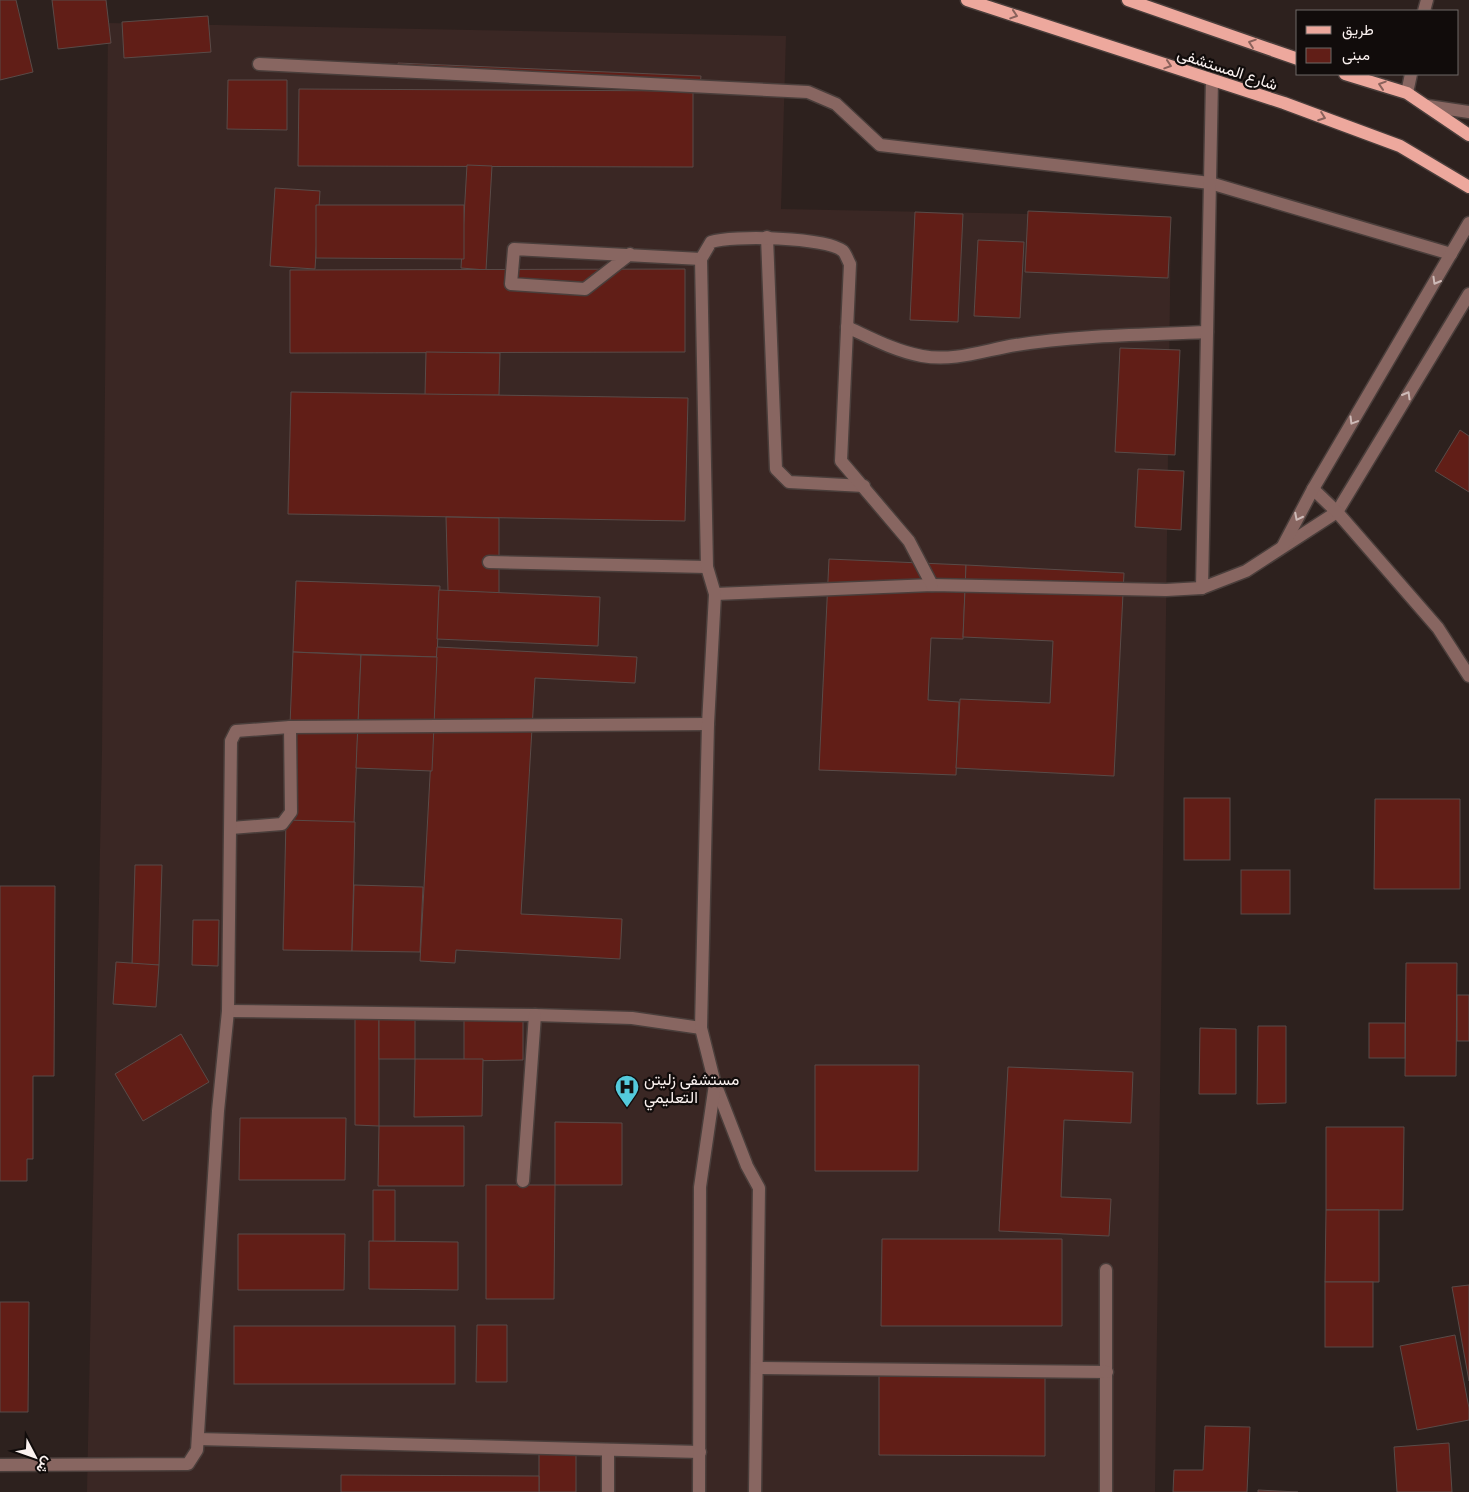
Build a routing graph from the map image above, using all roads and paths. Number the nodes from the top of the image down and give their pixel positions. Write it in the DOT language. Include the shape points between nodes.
graph roads {
  1 [pos="967,0"];
  2 [pos="1128,0"];
  3 [pos="1296,58"];
  4 [pos="259,64"];
  5 [pos="1348,75"];
  6 [pos="1411,75"];
  7 [pos="1212,80"];
  8 [pos="1407,93"];
  9 [pos="1428,106"];
  10 [pos="1469,112"];
  11 [pos="1469,135"];
  12 [pos="1210,183"];
  13 [pos="1469,187"];
  14 [pos="1469,223"];
  15 [pos="767,237"];
  16 [pos="630,254"];
  17 [pos="1452,254"];
  18 [pos="701,259"];
  19 [pos="1469,294"];
  20 [pos="848,327"];
  21 [pos="1207,332"];
  22 [pos="864,486"];
  23 [pos="1312,488"];
  24 [pos="1337,512"];
  25 [pos="1283,546"];
  26 [pos="489,562"];
  27 [pos="707,567"];
  28 [pos="932,585"];
  29 [pos="1202,588"];
  30 [pos="715,594"];
  31 [pos="1469,676"];
  32 [pos="708,724"];
  33 [pos="290,727"];
  34 [pos="231,828"];
  35 [pos="228,1011"];
  36 [pos="534,1015"];
  37 [pos="701,1028"];
  38 [pos="715,1084"];
  39 [pos="523,1181"];
  40 [pos="1106,1270"];
  41 [pos="757,1368"];
  42 [pos="1108,1372"];
  43 [pos="198,1439"];
  44 [pos="608,1450"];
  45 [pos="700,1452"];
  46 [pos="0,1465"];
  47 [pos="608,1492"];
  48 [pos="699,1492"];
  49 [pos="755,1492"];
  50 [pos="1106,1492"];
  1 -- 7 [label="main road, شارع المستشفى, one-way"];
  3 -- 2 [label="main road, شارع المستشفى, one-way"];
  4 -- 12 [label="street" via="808,92 836,104 880,145"];
  8 -- 5 [label="main road, one-way"];
  6 -- 8 [label="street"];
  7 -- 12 [label="street"];
  7 -- 13 [label="main road, شارع المستشفى, one-way" via="1400,146"];
  8 -- 9 [label="main road"];
  9 -- 10 [label="street"];
  9 -- 11 [label="main road"];
  12 -- 17 [label="street"];
  12 -- 21 [label="street"];
  14 -- 17 [label="street"];
  15 -- 18 [label="street" via="710,242"];
  15 -- 20 [label="street" via="831,246 843,251 850,264"];
  15 -- 22 [label="street" via="776,469 789,482"];
  16 -- 16 [label="street" via="514,249 511,284 585,289"];
  16 -- 18 [label="street"];
  17 -- 23 [label="street, one-way"];
  18 -- 27 [label="street"];
  24 -- 19 [label="street, one-way"];
  20 -- 21 [label="street" via="896,349 944,358 1017,345"];
  20 -- 22 [label="street" via="842,461"];
  21 -- 29 [label="street"];
  22 -- 28 [label="street" via="909,541"];
  23 -- 24 [label="street"];
  23 -- 25 [label="street, one-way"];
  24 -- 25 [label="street"];
  24 -- 31 [label="street" via="1438,628"];
  25 -- 29 [label="street" via="1246,572"];
  26 -- 27 [label="street"];
  27 -- 30 [label="street"];
  28 -- 29 [label="street"];
  28 -- 30 [label="street"];
  30 -- 32 [label="street"];
  32 -- 33 [label="street"];
  32 -- 37 [label="street"];
  33 -- 34 [label="street" via="291,812 282,824"];
  33 -- 34 [label="street" via="236,731 232,736"];
  34 -- 35 [label="street"];
  35 -- 36 [label="street"];
  35 -- 43 [label="street" via="218,1111"];
  36 -- 37 [label="street" via="632,1018"];
  36 -- 39 [label="street"];
  37 -- 38 [label="street"];
  38 -- 41 [label="street" via="759,1188"];
  38 -- 45 [label="street" via="700,1187"];
  40 -- 42 [label="street"];
  41 -- 42 [label="street"];
  41 -- 49 [label="street"];
  42 -- 50 [label="street"];
  43 -- 44 [label="street"];
  43 -- 46 [label="street" via="195,1456 188,1464"];
  44 -- 45 [label="street"];
  44 -- 47 [label="street"];
  45 -- 48 [label="street"];
}
